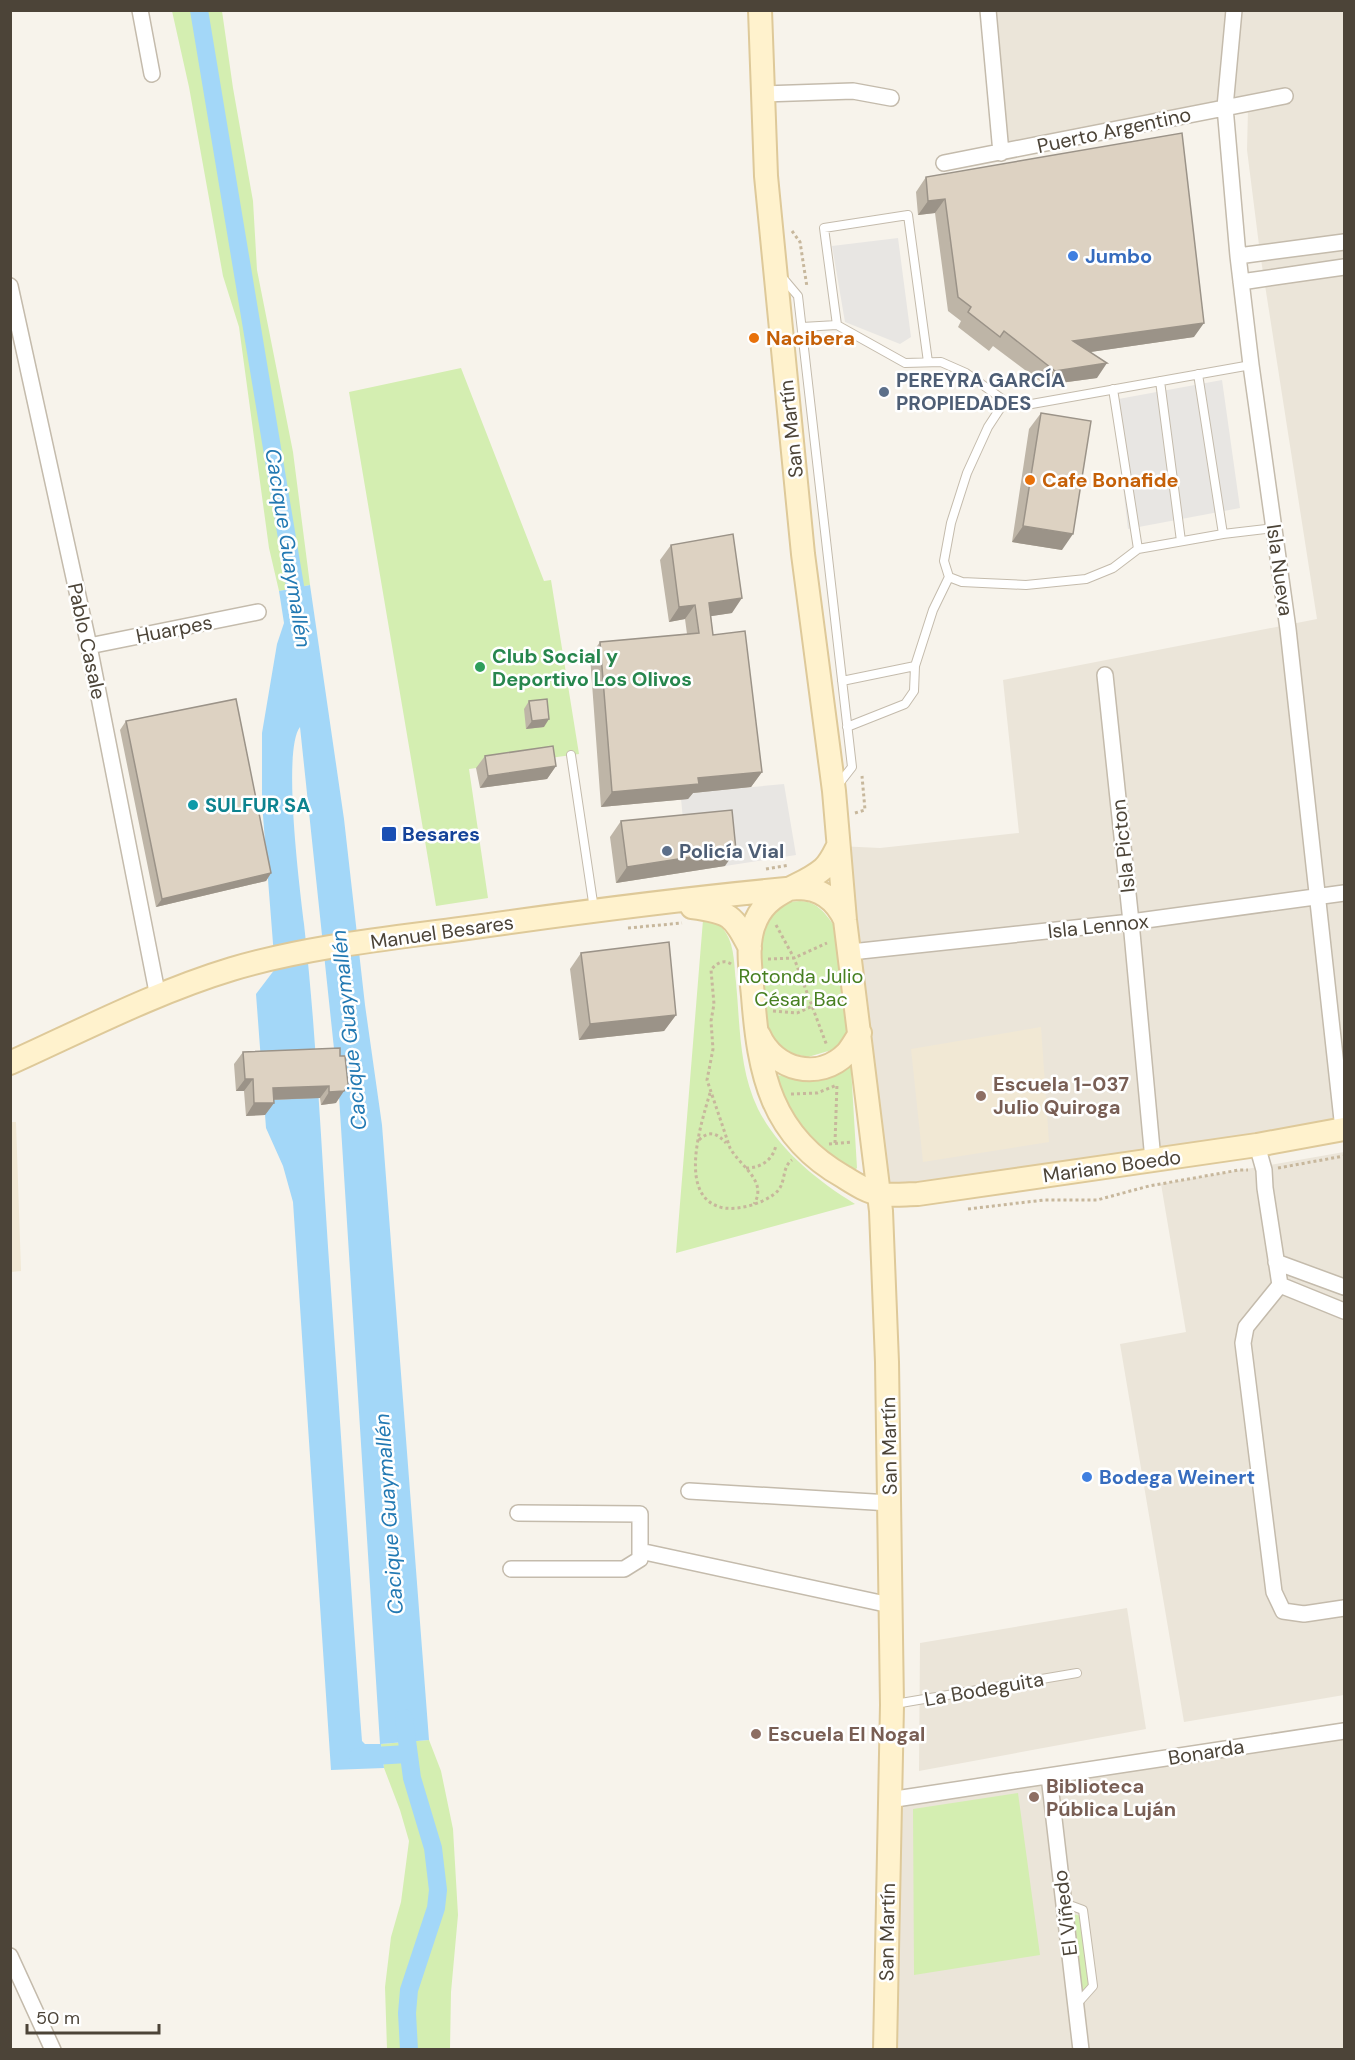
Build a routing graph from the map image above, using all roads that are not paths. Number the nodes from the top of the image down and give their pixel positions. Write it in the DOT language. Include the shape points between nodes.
graph roads {
  1 [pos="140,10"];
  2 [pos="760,10"];
  3 [pos="988,10"];
  4 [pos="1234,10"];
  5 [pos="152,74"];
  6 [pos="763,94"];
  7 [pos="1285,96"];
  8 [pos="891,98"];
  9 [pos="1225,107"];
  10 [pos="1001,153"];
  11 [pos="944,163"];
  12 [pos="1344,242"];
  13 [pos="1238,256"];
  14 [pos="774,267"];
  15 [pos="1344,267"];
  16 [pos="1241,282"];
  17 [pos="10,286"];
  18 [pos="837,325"];
  19 [pos="802,327"];
  20 [pos="928,362"];
  21 [pos="1251,365"];
  22 [pos="1198,374"];
  23 [pos="1160,381"];
  24 [pos="1113,389"];
  25 [pos="1005,401"];
  26 [pos="1274,528"];
  27 [pos="1223,534"];
  28 [pos="1181,542"];
  29 [pos="1138,549"];
  30 [pos="949,576"];
  31 [pos="258,612"];
  32 [pos="89,646"];
  33 [pos="915,666"];
  34 [pos="1105,675"];
  35 [pos="842,681"];
  36 [pos="847,727"];
  37 [pos="571,755"];
  38 [pos="834,791"];
  39 [pos="838,846"];
  40 [pos="786,889"];
  41 [pos="1344,893"];
  42 [pos="1316,897"];
  43 [pos="663,903"];
  44 [pos="595,910"];
  45 [pos="1131,922"];
  46 [pos="848,935"];
  47 [pos="745,958"];
  48 [pos="158,997"];
  49 [pos="754,1017"];
  50 [pos="860,1033"];
  51 [pos="10,1063"];
  52 [pos="1344,1129"];
  53 [pos="1257,1145"];
  54 [pos="1153,1160"];
  55 [pos="879,1194"];
  56 [pos="1276,1262"];
  57 [pos="1280,1285"];
  58 [pos="1344,1287"];
  59 [pos="1344,1311"];
  60 [pos="689,1491"];
  61 [pos="890,1503"];
  62 [pos="518,1514"];
  63 [pos="640,1551"];
  64 [pos="511,1569"];
  65 [pos="890,1605"];
  66 [pos="1344,1608"];
  67 [pos="1077,1673"];
  68 [pos="892,1705"];
  69 [pos="1344,1731"];
  70 [pos="1049,1776"];
  71 [pos="889,1800"];
  72 [pos="10,1956"];
  73 [pos="53,2049"];
  74 [pos="885,2049"];
  75 [pos="1081,2049"];
  1 -- 5 [label="street"];
  2 -- 6 [label="main road, San Martín"];
  3 -- 10 [label="street"];
  4 -- 9 [label="street, Isla Nueva"];
  6 -- 8 [label="street" via="853,91"];
  6 -- 14 [label="main road, San Martín"];
  7 -- 9 [label="street, Puerto Argentino"];
  9 -- 10 [label="street, Puerto Argentino"];
  9 -- 13 [label="street, Isla Nueva"];
  10 -- 11 [label="street, Puerto Argentino"];
  12 -- 13 [label="street"];
  13 -- 16 [label="street, Isla Nueva"];
  14 -- 19 [label="lane" via="798,296"];
  14 -- 38 [label="main road, San Martín" via="803,554"];
  15 -- 16 [label="street"];
  16 -- 21 [label="street, Isla Nueva"];
  17 -- 32 [label="street, Pablo Casale"];
  18 -- 19 [label="lane"];
  18 -- 20 [label="lane" via="905,363"];
  18 -- 20 [label="lane" via="824,228 908,215"];
  19 -- 35 [label="lane"];
  20 -- 25 [label="lane" via="941,362 966,373"];
  21 -- 22 [label="lane"];
  21 -- 26 [label="street, Isla Nueva"];
  22 -- 23 [label="lane"];
  22 -- 27 [label="lane"];
  23 -- 24 [label="lane"];
  23 -- 28 [label="lane"];
  24 -- 25 [label="lane" via="1026,405"];
  24 -- 29 [label="lane"];
  25 -- 30 [label="lane" via="967,473 944,561"];
  26 -- 27 [label="lane"];
  26 -- 42 [label="street, Isla Nueva"];
  27 -- 28 [label="lane"];
  28 -- 29 [label="lane"];
  29 -- 30 [label="lane" via="1113,568 1086,579 1026,585 962,582"];
  30 -- 33 [label="lane"];
  31 -- 32 [label="street, Huarpes"];
  32 -- 48 [label="street, Pablo Casale"];
  33 -- 35 [label="lane"];
  33 -- 36 [label="lane" via="914,691 905,704"];
  34 -- 45 [label="street, Isla Picton"];
  35 -- 36 [label="lane"];
  36 -- 38 [label="lane" via="852,767"];
  37 -- 44 [label="lane"];
  38 -- 39 [label="main road, San Martín"];
  39 -- 40 [label="main road" via="823,869"];
  39 -- 46 [label="main road, San Martín"];
  40 -- 43 [label="main road, Manuel Besares"];
  40 -- 46 [label="main road" via="809,889 823,894 838,906"];
  40 -- 47 [label="main road" via="756,917"];
  41 -- 42 [label="street, Isla Lennox"];
  42 -- 45 [label="street, Isla Lennox"];
  42 -- 52 [label="street, Isla Nueva"];
  43 -- 44 [label="main road, Manuel Besares"];
  43 -- 47 [label="main road" via="727,915 739,926"];
  44 -- 48 [label="main road, Manuel Besares" via="274,958"];
  45 -- 46 [label="street, Isla Lennox"];
  45 -- 54 [label="street, Isla Picton"];
  46 -- 50 [label="main road, San Martín"];
  47 -- 49 [label="main road"];
  48 -- 51 [label="main road, Manuel Besares"];
  49 -- 50 [label="main road" via="763,1046 781,1062 803,1069 833,1063 847,1053"];
  49 -- 55 [label="main road" via="772,1100 802,1156"];
  50 -- 55 [label="main road, San Martín"];
  52 -- 53 [label="main road, Mariano Boedo"];
  53 -- 54 [label="main road, Mariano Boedo"];
  53 -- 56 [label="street"];
  54 -- 55 [label="main road, Mariano Boedo" via="918,1194"];
  55 -- 61 [label="main road, San Martín"];
  56 -- 57 [label="street"];
  56 -- 58 [label="street"];
  57 -- 59 [label="street"];
  57 -- 66 [label="street" via="1246,1327 1243,1343 1274,1592 1283,1611 1304,1614"];
  60 -- 61 [label="street"];
  61 -- 65 [label="main road, San Martín"];
  62 -- 63 [label="street" via="640,1514"];
  63 -- 64 [label="street" via="640,1559 624,1569"];
  63 -- 65 [label="street"];
  65 -- 68 [label="main road, San Martín"];
  67 -- 68 [label="lane, La Bodeguita"];
  68 -- 71 [label="main road, San Martín"];
  69 -- 70 [label="street, Bonarda"];
  70 -- 71 [label="street, Bonarda"];
  70 -- 75 [label="street, El Viñedo"];
  71 -- 74 [label="main road, San Martín"];
  72 -- 73 [label="street"];
}
